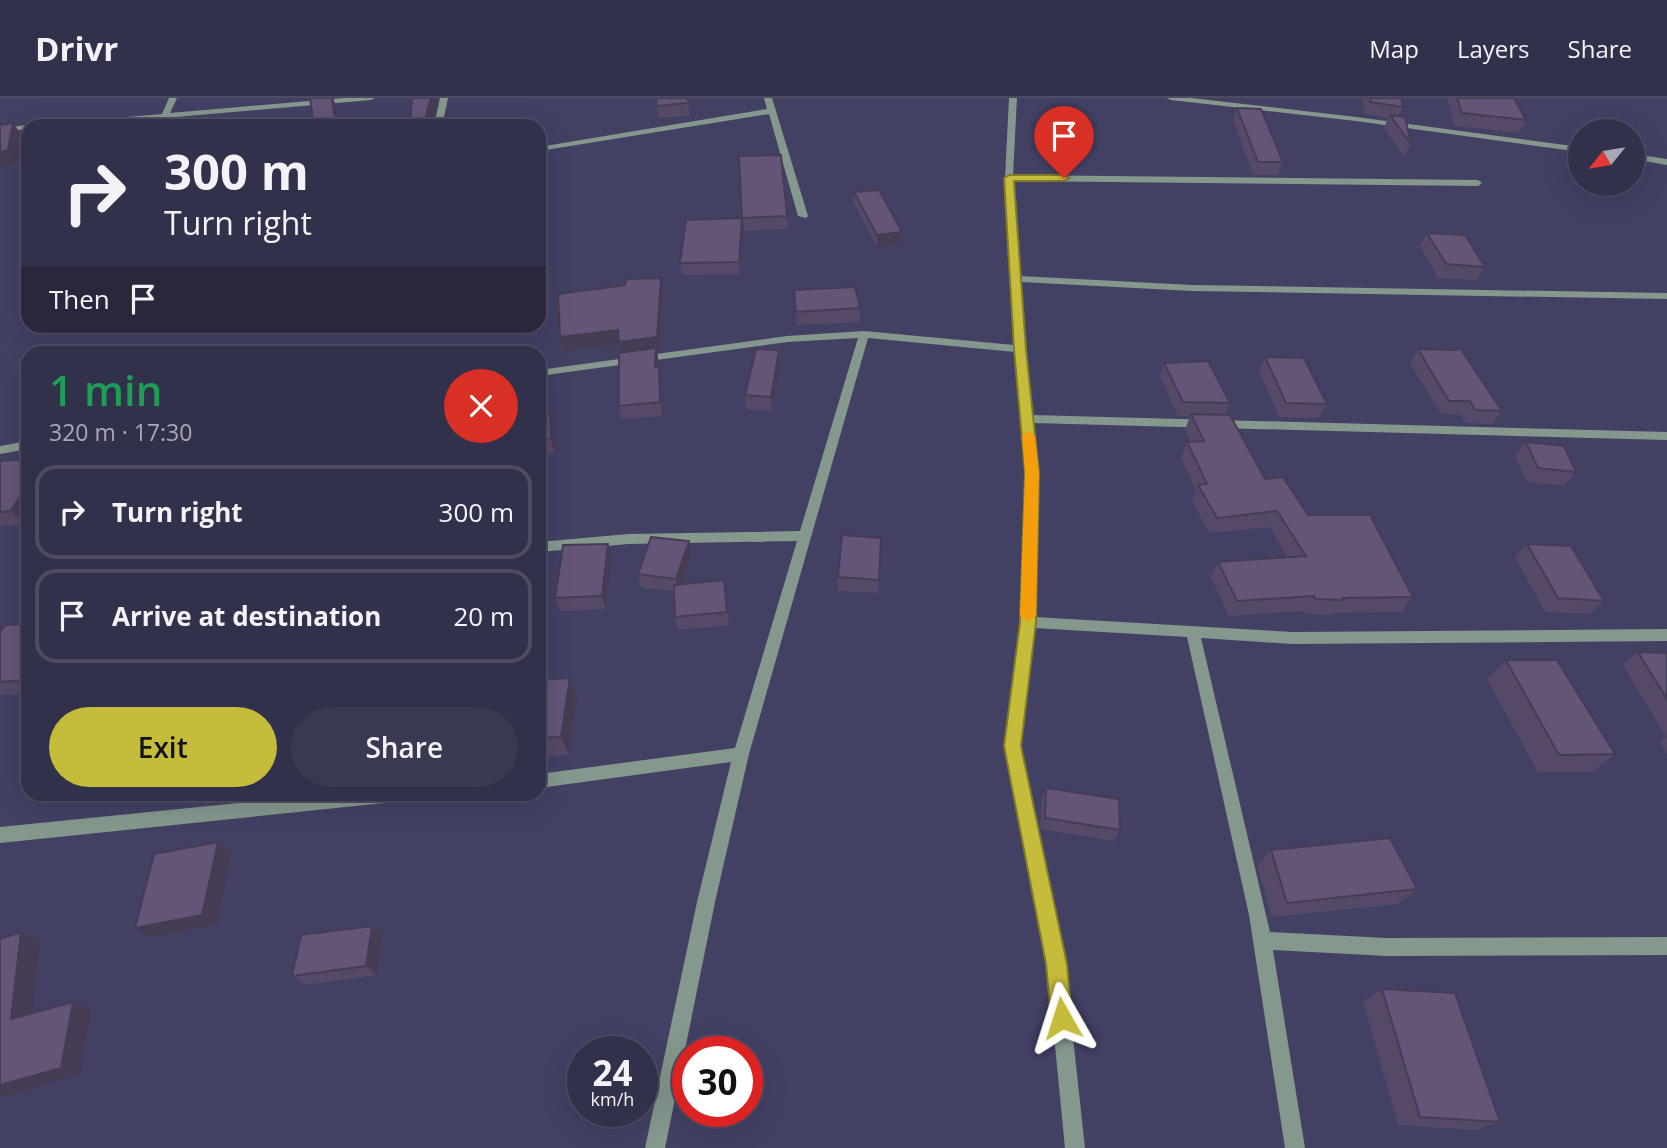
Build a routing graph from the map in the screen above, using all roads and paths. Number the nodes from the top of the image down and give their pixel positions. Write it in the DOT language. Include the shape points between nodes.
graph roads {
  1 [pos="173,98"];
  2 [pos="371,98"];
  3 [pos="444,98"];
  4 [pos="768,98"];
  5 [pos="1013,98"];
  6 [pos="1171,98"];
  7 [pos="772,111"];
  8 [pos="164,116"];
  9 [pos="128,119"];
  10 [pos="440,119"];
  11 [pos="21,128"];
  12 [pos="0,130"];
  13 [pos="546,148"];
  14 [pos="1568,148"];
  15 [pos="1645,159"];
  16 [pos="1667,162"];
  17 [pos="1009,178"];
  18 [pos="1478,183"];
  19 [pos="803,216"];
  20 [pos="1016,279"];
  21 [pos="1667,296"];
  22 [pos="864,334"];
  23 [pos="1020,349"];
  24 [pos="546,372"];
  25 [pos="1027,419"];
  26 [pos="1667,436"];
  27 [pos="21,446"];
  28 [pos="0,450"];
  29 [pos="803,536"];
  30 [pos="546,546"];
  31 [pos="1028,622"];
  32 [pos="1193,632"];
  33 [pos="1667,635"];
  34 [pos="741,754"];
  35 [pos="546,781"];
  36 [pos="335,801"];
  37 [pos="0,835"];
  38 [pos="1262,941"];
  39 [pos="1667,946"];
  40 [pos="655,1148"];
  41 [pos="1075,1148"];
  42 [pos="1295,1148"];
  1 -- 8 [label="street"];
  2 -- 8 [label="street"];
  3 -- 10 [label="street"];
  4 -- 7 [label="street"];
  5 -- 17 [label="street"];
  6 -- 14 [label="street"];
  7 -- 13 [label="street"];
  7 -- 19 [label="street"];
  8 -- 9 [label="street"];
  11 -- 12 [label="street"];
  15 -- 16 [label="street"];
  17 -- 18 [label="street"];
  17 -- 20 [label="street"];
  20 -- 21 [label="street" via="1192,288"];
  20 -- 23 [label="street"];
  22 -- 23 [label="street"];
  22 -- 24 [label="street" via="787,339"];
  22 -- 29 [label="street"];
  23 -- 25 [label="street"];
  25 -- 26 [label="street"];
  25 -- 31 [label="street" via="1032,473"];
  27 -- 28 [label="street"];
  29 -- 30 [label="street" via="628,539"];
  29 -- 34 [label="street"];
  31 -- 32 [label="street"];
  31 -- 41 [label="street" via="1013,746 1056,964"];
  32 -- 33 [label="street" via="1293,638"];
  32 -- 38 [label="street"];
  34 -- 35 [label="street"];
  34 -- 40 [label="street"];
  36 -- 37 [label="street"];
  38 -- 39 [label="street" via="1387,947"];
  38 -- 42 [label="street"];
}
